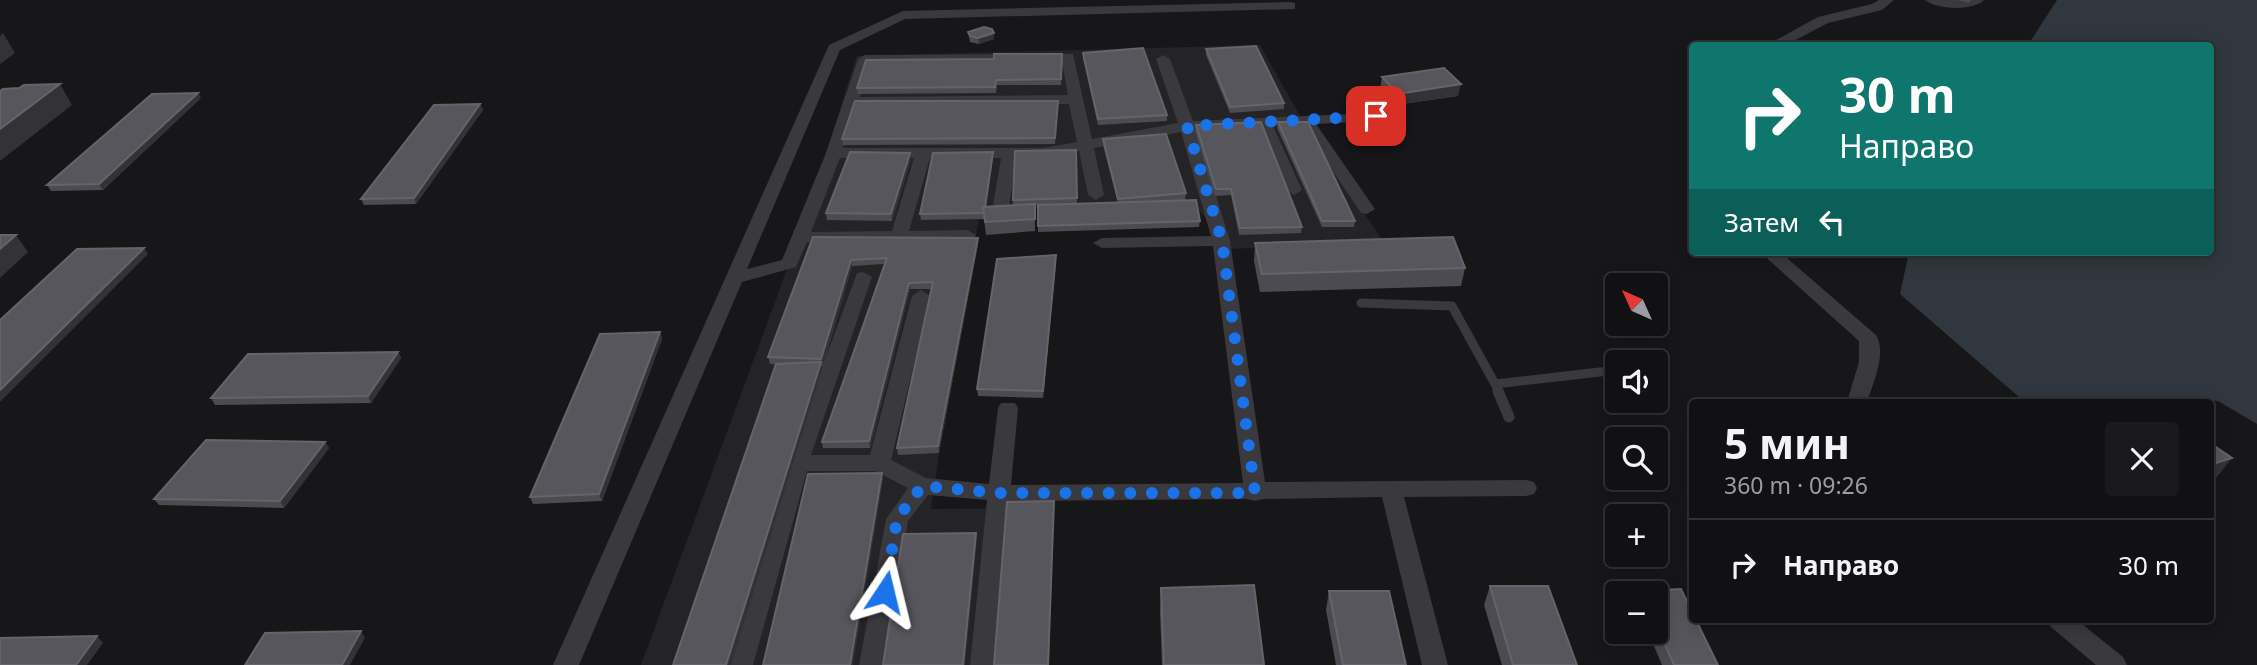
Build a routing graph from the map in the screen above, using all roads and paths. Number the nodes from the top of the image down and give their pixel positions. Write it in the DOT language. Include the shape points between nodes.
graph roads {
  1 [pos="1888,0"];
  2 [pos="1931,0"];
  3 [pos="1978,0"];
  4 [pos="1290,6"];
  5 [pos="1780,42"];
  6 [pos="1163,59"];
  7 [pos="1076,99"];
  8 [pos="851,102"];
  9 [pos="1392,116"];
  10 [pos="1306,120"];
  11 [pos="1264,122"];
  12 [pos="1187,126"];
  13 [pos="1086,143"];
  14 [pos="834,153"];
  15 [pos="923,153"];
  16 [pos="1010,153"];
  17 [pos="1294,190"];
  18 [pos="1096,195"];
  19 [pos="1367,209"];
  20 [pos="1000,211"];
  21 [pos="967,235"];
  22 [pos="899,236"];
  23 [pos="800,237"];
  24 [pos="1222,241"];
  25 [pos="1102,243"];
  26 [pos="1774,256"];
  27 [pos="863,277"];
  28 [pos="734,278"];
  29 [pos="921,296"];
  30 [pos="1361,303"];
  31 [pos="1605,371"];
  32 [pos="1494,384"];
  33 [pos="1858,399"];
  34 [pos="1008,408"];
  35 [pos="1509,416"];
  36 [pos="798,463"];
  37 [pos="879,463"];
  38 [pos="922,486"];
  39 [pos="1526,488"];
  40 [pos="1391,490"];
  41 [pos="999,493"];
  42 [pos="1255,493"];
  43 [pos="2064,623"];
  44 [pos="566,665"];
  45 [pos="740,665"];
  46 [pos="872,665"];
  47 [pos="983,665"];
  48 [pos="1435,665"];
  49 [pos="2114,665"];
  1 -- 5 [label="street" via="1823,20"];
  2 -- 3 [label="street" via="1971,4"];
  4 -- 28 [label="street" via="976,21 903,15 834,48"];
  6 -- 12 [label="street"];
  7 -- 8 [label="street"];
  7 -- 8 [label="street" via="1068,57 865,59"];
  7 -- 13 [label="street"];
  8 -- 14 [label="street"];
  9 -- 10 [label="street"];
  10 -- 11 [label="street"];
  10 -- 19 [label="street"];
  11 -- 12 [label="street"];
  11 -- 17 [label="street"];
  12 -- 13 [label="street"];
  12 -- 24 [label="street"];
  13 -- 16 [label="street" via="1044,153"];
  13 -- 18 [label="street"];
  14 -- 15 [label="street"];
  14 -- 23 [label="street"];
  15 -- 16 [label="street"];
  15 -- 22 [label="street"];
  16 -- 20 [label="street"];
  21 -- 22 [label="street"];
  22 -- 23 [label="street"];
  23 -- 28 [label="street" via="790,263"];
  24 -- 25 [label="street"];
  24 -- 42 [label="street"];
  26 -- 33 [label="street" via="1869,339 1869,362"];
  27 -- 36 [label="street"];
  28 -- 44 [label="street"];
  29 -- 37 [label="street"];
  30 -- 32 [label="lane" via="1452,306"];
  31 -- 32 [label="lane"];
  32 -- 35 [label="lane"];
  34 -- 41 [label="street"];
  36 -- 37 [label="street"];
  36 -- 45 [label="street"];
  37 -- 38 [label="street"];
  38 -- 41 [label="street"];
  38 -- 46 [label="street" via="897,519"];
  39 -- 40 [label="street"];
  40 -- 42 [label="street"];
  40 -- 48 [label="street"];
  41 -- 42 [label="street"];
  41 -- 47 [label="street"];
  43 -- 49 [label="street"];
}
